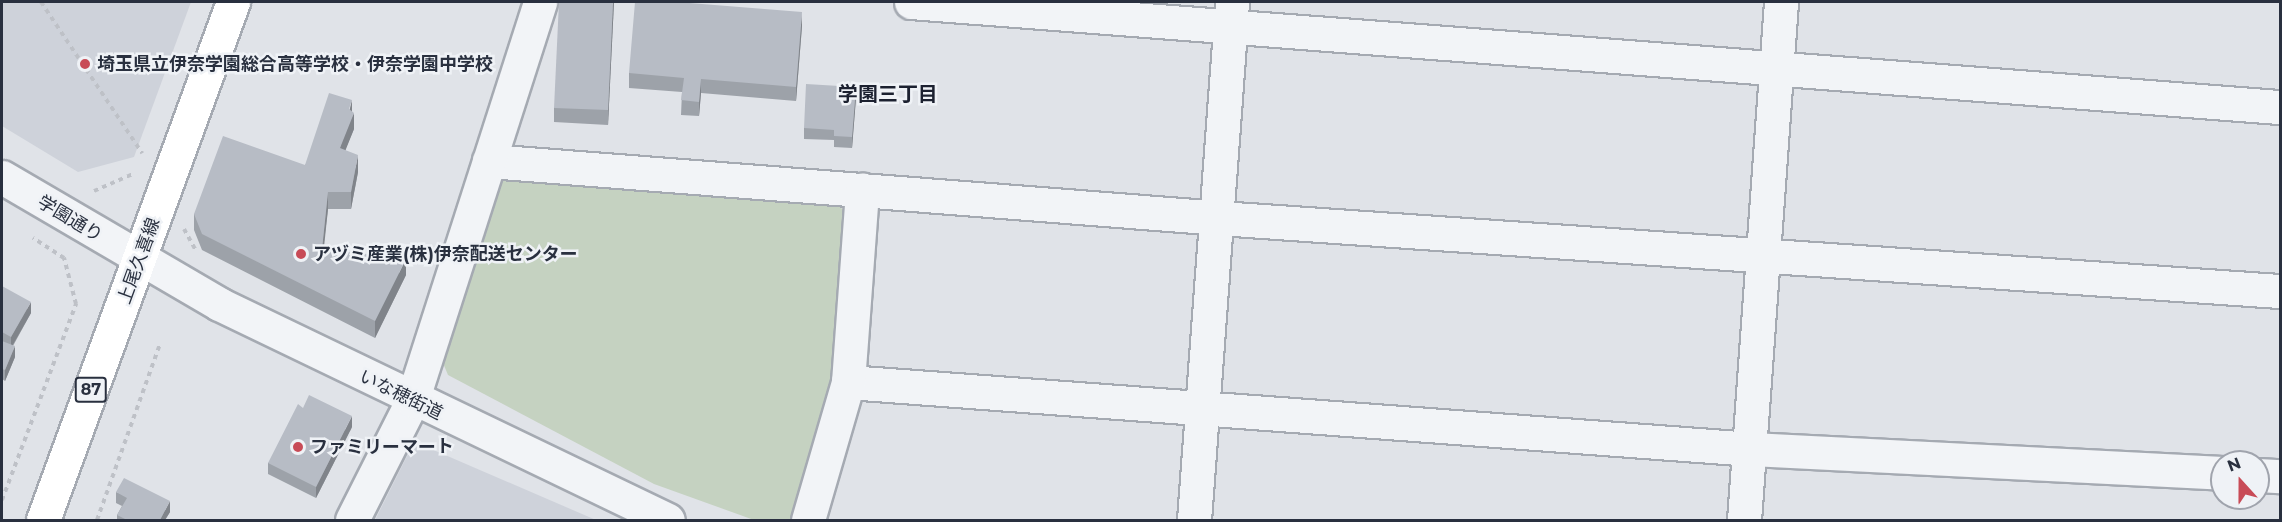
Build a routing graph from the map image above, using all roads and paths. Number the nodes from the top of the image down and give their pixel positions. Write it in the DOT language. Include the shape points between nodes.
graph roads {
  1 [pos="41,2"];
  2 [pos="233,2"];
  3 [pos="540,2"];
  4 [pos="911,2"];
  5 [pos="1781,2"];
  6 [pos="1232,14"];
  7 [pos="1775,65"];
  8 [pos="2280,107"];
  9 [pos="148,144"];
  10 [pos="144,155"];
  11 [pos="489,160"];
  12 [pos="141,163"];
  13 [pos="137,171"];
  14 [pos="2,177"];
  15 [pos="862,190"];
  16 [pos="85,191"];
  17 [pos="1219,218"];
  18 [pos="181,223"];
  19 [pos="33,238"];
  20 [pos="1762,253"];
  21 [pos="200,259"];
  22 [pos="139,261"];
  23 [pos="2280,291"];
  24 [pos="160,344"];
  25 [pos="848,382"];
  26 [pos="412,401"];
  27 [pos="1202,404"];
  28 [pos="1751,449"];
  29 [pos="2210,472"];
  30 [pos="2,500"];
  31 [pos="634,514"];
  32 [pos="43,520"];
  33 [pos="97,520"];
  34 [pos="352,520"];
  35 [pos="668,520"];
  36 [pos="808,520"];
  37 [pos="1194,520"];
  38 [pos="1744,520"];
  1 -- 10 [label="path"];
  2 -- 22 [label="main road, 上尾久喜線 / 87"];
  3 -- 11 [label="street"];
  4 -- 6 [label="street"];
  5 -- 7 [label="street"];
  6 -- 7 [label="street"];
  6 -- 17 [label="street"];
  7 -- 8 [label="street"];
  7 -- 20 [label="street"];
  9 -- 10 [label="path"];
  10 -- 12 [label="path"];
  11 -- 15 [label="street"];
  11 -- 26 [label="street"];
  13 -- 16 [label="path" via="114,186"];
  14 -- 22 [label="street, 学園通り"];
  15 -- 17 [label="street"];
  15 -- 25 [label="street"];
  17 -- 20 [label="street"];
  17 -- 27 [label="street"];
  18 -- 21 [label="path"];
  19 -- 30 [label="path" via="64,258 76,304"];
  20 -- 23 [label="street"];
  20 -- 28 [label="street"];
  22 -- 26 [label="street, いな穂街道"];
  22 -- 32 [label="main road, 上尾久喜線 / 87"];
  24 -- 33 [label="path"];
  25 -- 27 [label="street"];
  25 -- 36 [label="street"];
  26 -- 31 [label="street, いな穂街道"];
  26 -- 34 [label="street"];
  27 -- 28 [label="street"];
  27 -- 37 [label="street"];
  28 -- 29 [label="street"];
  28 -- 38 [label="street"];
  31 -- 35 [label="street, いな穂街道"];
}
